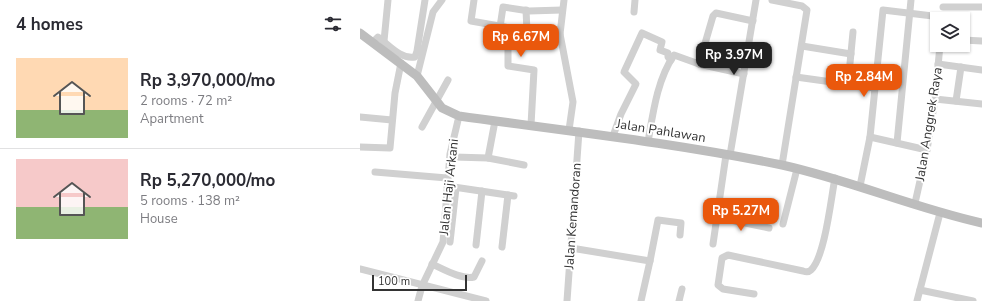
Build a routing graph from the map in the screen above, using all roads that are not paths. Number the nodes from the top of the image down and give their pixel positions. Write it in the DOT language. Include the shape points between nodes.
graph roads {
  1 [pos="388,0"];
  2 [pos="425,0"];
  3 [pos="442,0"];
  4 [pos="474,0"];
  5 [pos="564,0"];
  6 [pos="636,0"];
  7 [pos="756,0"];
  8 [pos="772,0"];
  9 [pos="912,0"];
  10 [pos="793,2"];
  11 [pos="943,4"];
  12 [pos="982,7"];
  13 [pos="526,10"];
  14 [pos="562,10"];
  15 [pos="634,12"];
  16 [pos="910,13"];
  17 [pos="930,16"];
  18 [pos="753,21"];
  19 [pos="500,27"];
  20 [pos="854,32"];
  21 [pos="360,33"];
  22 [pos="560,34"];
  23 [pos="970,40"];
  24 [pos="384,41"];
  25 [pos="982,41"];
  26 [pos="373,42"];
  27 [pos="802,46"];
  28 [pos="939,52"];
  29 [pos="851,54"];
  30 [pos="671,60"];
  31 [pos="401,62"];
  32 [pos="699,64"];
  33 [pos="938,64"];
  34 [pos="961,67"];
  35 [pos="982,70"];
  36 [pos="744,74"];
  37 [pos="417,76"];
  38 [pos="796,77"];
  39 [pos="448,80"];
  40 [pos="848,84"];
  41 [pos="874,88"];
  42 [pos="935,99"];
  43 [pos="436,100"];
  44 [pos="956,101"];
  45 [pos="982,104"];
  46 [pos="459,116"];
  47 [pos="360,117"];
  48 [pos="392,120"];
  49 [pos="495,121"];
  50 [pos="531,125"];
  51 [pos="422,127"];
  52 [pos="574,131"];
  53 [pos="613,136"];
  54 [pos="870,137"];
  55 [pos="648,142"];
  56 [pos="897,143"];
  57 [pos="360,147"];
  58 [pos="927,150"];
  59 [pos="728,155"];
  60 [pos="454,157"];
  61 [pos="488,158"];
  62 [pos="524,165"];
  63 [pos="782,165"];
  64 [pos="797,169"];
  65 [pos="375,172"];
  66 [pos="447,178"];
  67 [pos="835,178"];
  68 [pos="447,186"];
  69 [pos="860,186"];
  70 [pos="456,188"];
  71 [pos="482,191"];
  72 [pos="915,203"];
  73 [pos="940,213"];
  74 [pos="716,217"];
  75 [pos="982,223"];
  76 [pos="783,224"];
  77 [pos="769,228"];
  78 [pos="680,235"];
  79 [pos="450,242"];
  80 [pos="476,244"];
  81 [pos="712,244"];
  82 [pos="502,246"];
  83 [pos="571,248"];
  84 [pos="482,261"];
  85 [pos="650,261"];
  86 [pos="432,264"];
  87 [pos="360,269"];
  88 [pos="422,286"];
  89 [pos="682,289"];
  90 [pos="920,290"];
  91 [pos="754,294"];
  92 [pos="418,301"];
  93 [pos="486,301"];
  94 [pos="567,301"];
  95 [pos="641,301"];
  96 [pos="679,301"];
  97 [pos="917,301"];
  98 [pos="973,301"];
  1 -- 24 [label="street"];
  2 -- 24 [label="street" via="415,58 409,59 399,54"];
  3 -- 37 [label="street" via="433,12"];
  4 -- 19 [label="street" via="471,21"];
  5 -- 14 [label="street, Jalan Kemandoran"];
  6 -- 15 [label="street"];
  7 -- 18 [label="street"];
  8 -- 10 [label="street"];
  9 -- 16 [label="street"];
  10 -- 27 [label="street" via="807,10"];
  11 -- 12 [label="street"];
  13 -- 14 [label="street"];
  13 -- 19 [label="street" via="503,7"];
  13 -- 22 [label="street" via="527,31"];
  14 -- 22 [label="street, Jalan Kemandoran"];
  16 -- 17 [label="street"];
  16 -- 41 [label="street" via="883,10"];
  16 -- 56 [label="street"];
  18 -- 32 [label="street" via="713,14"];
  18 -- 36 [label="street"];
  19 -- 50 [label="street" via="508,30 508,66 534,70"];
  20 -- 29 [label="street"];
  21 -- 26 [label="street, Jalan Pahlawan"];
  22 -- 52 [label="street, Jalan Kemandoran" via="574,102"];
  23 -- 25 [label="street"];
  24 -- 26 [label="street" via="378,36"];
  26 -- 31 [label="street, Jalan Pahlawan"];
  27 -- 29 [label="street"];
  27 -- 38 [label="street"];
  28 -- 33 [label="street, Jalan Anggrek Raya"];
  29 -- 40 [label="street"];
  30 -- 32 [label="street" via="676,55"];
  30 -- 53 [label="street" via="668,53 660,50 662,42 642,34 624,72 636,84 620,114"];
  30 -- 55 [label="street" via="659,86"];
  31 -- 37 [label="street, Jalan Pahlawan"];
  31 -- 48 [label="street"];
  32 -- 36 [label="street"];
  33 -- 34 [label="street"];
  33 -- 42 [label="street, Jalan Anggrek Raya"];
  34 -- 35 [label="street"];
  34 -- 44 [label="street"];
  36 -- 59 [label="street"];
  37 -- 43 [label="street, Jalan Pahlawan"];
  38 -- 40 [label="street"];
  38 -- 63 [label="street"];
  39 -- 43 [label="street"];
  40 -- 41 [label="street"];
  41 -- 54 [label="street"];
  42 -- 44 [label="street"];
  42 -- 58 [label="street, Jalan Anggrek Raya"];
  43 -- 46 [label="street, Jalan Pahlawan" via="446,110"];
  43 -- 51 [label="street"];
  44 -- 45 [label="street"];
  46 -- 49 [label="street, Jalan Pahlawan"];
  46 -- 66 [label="street, Jalan Haji Arkani"];
  47 -- 48 [label="street"];
  48 -- 57 [label="street" via="389,149"];
  49 -- 50 [label="street, Jalan Pahlawan"];
  49 -- 61 [label="street"];
  50 -- 52 [label="street, Jalan Pahlawan"];
  52 -- 53 [label="street, Jalan Pahlawan"];
  52 -- 83 [label="street, Jalan Kemandoran"];
  53 -- 55 [label="street, Jalan Pahlawan"];
  54 -- 56 [label="street"];
  54 -- 69 [label="street"];
  55 -- 59 [label="street, Jalan Pahlawan"];
  56 -- 58 [label="street"];
  58 -- 72 [label="street, Jalan Anggrek Raya"];
  59 -- 63 [label="street, Jalan Pahlawan"];
  59 -- 74 [label="street"];
  60 -- 61 [label="street"];
  61 -- 62 [label="street"];
  63 -- 64 [label="street, Jalan Pahlawan"];
  64 -- 67 [label="street, Jalan Pahlawan"];
  64 -- 76 [label="street"];
  65 -- 66 [label="street"];
  66 -- 68 [label="street, Jalan Haji Arkani"];
  67 -- 69 [label="street, Jalan Pahlawan"];
  67 -- 91 [label="street" via="821,251 812,269 802,271 728,255 722,258 718,285 723,289"];
  68 -- 70 [label="street"];
  68 -- 86 [label="street, Jalan Haji Arkani" via="445,235"];
  69 -- 72 [label="street, Jalan Pahlawan"];
  70 -- 71 [label="street"];
  70 -- 79 [label="street"];
  71 -- 80 [label="street"];
  71 -- 82 [label="street" via="511,195"];
  72 -- 73 [label="street, Jalan Pahlawan"];
  73 -- 75 [label="street, Jalan Pahlawan"];
  73 -- 90 [label="street"];
  74 -- 77 [label="street"];
  74 -- 81 [label="street"];
  78 -- 85 [label="street" via="681,223 658,220"];
  83 -- 85 [label="street"];
  83 -- 94 [label="street, Jalan Kemandoran"];
  84 -- 86 [label="street" via="472,278 448,272"];
  85 -- 95 [label="street"];
  86 -- 88 [label="street, Jalan Haji Arkani"];
  87 -- 88 [label="street"];
  88 -- 92 [label="street, Jalan Haji Arkani"];
  88 -- 93 [label="street"];
  89 -- 96 [label="street"];
  90 -- 97 [label="street"];
  90 -- 98 [label="street"];
}
